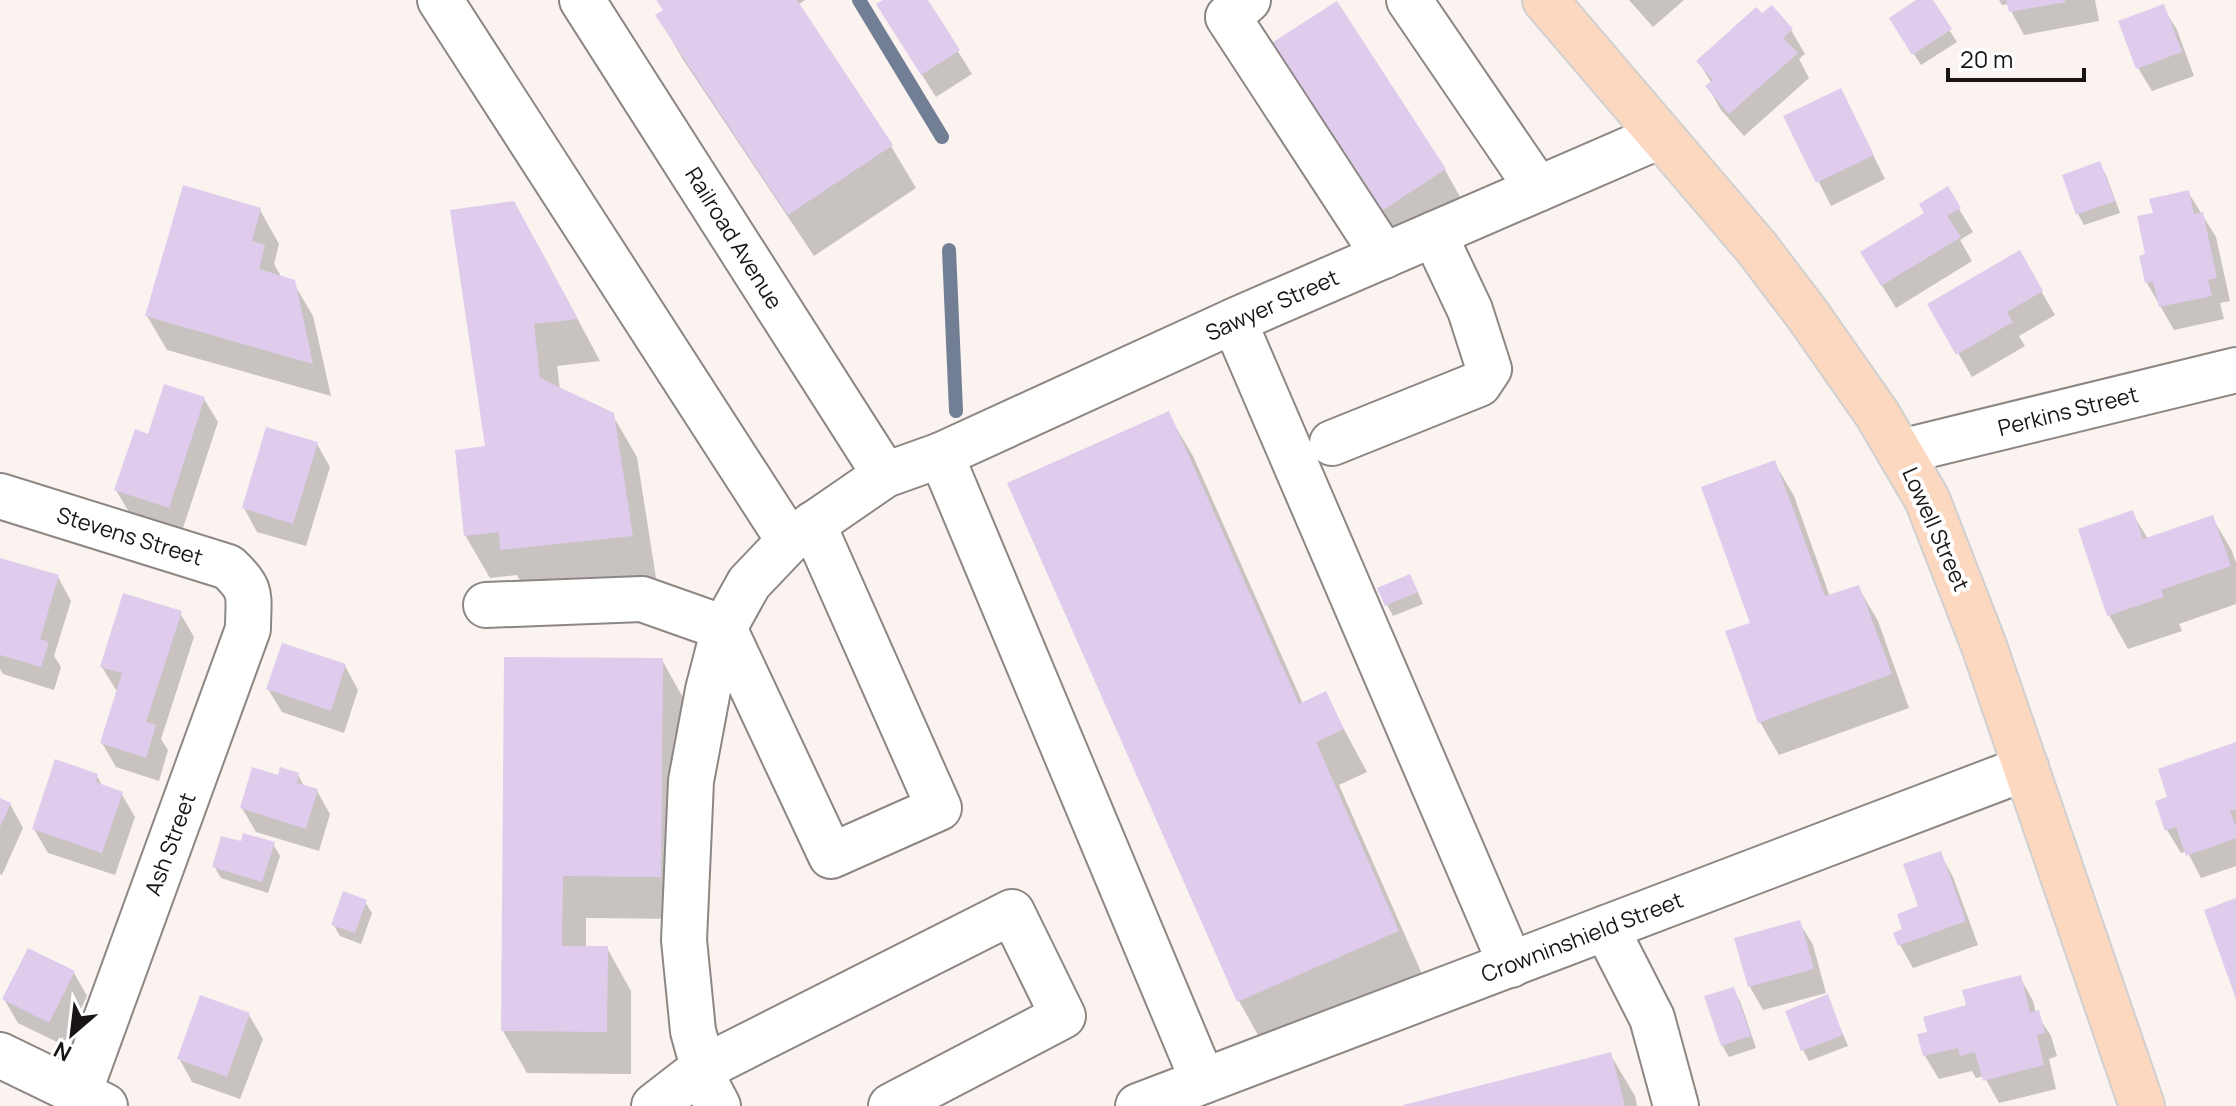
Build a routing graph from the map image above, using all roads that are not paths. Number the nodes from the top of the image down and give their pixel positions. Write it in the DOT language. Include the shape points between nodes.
graph roads {
  1 [pos="440,0"];
  2 [pos="582,0"];
  3 [pos="1248,0"];
  4 [pos="1409,0"];
  5 [pos="1545,0"];
  6 [pos="1660,136"];
  7 [pos="1538,189"];
  8 [pos="1434,234"];
  9 [pos="1384,256"];
  10 [pos="1234,321"];
  11 [pos="2236,370"];
  12 [pos="1332,443"];
  13 [pos="1900,452"];
  14 [pos="941,455"];
  15 [pos="885,475"];
  16 [pos="0,496"];
  17 [pos="801,533"];
  18 [pos="248,593"];
  19 [pos="486,605"];
  20 [pos="724,628"];
  21 [pos="2026,768"];
  22 [pos="1606,928"];
  23 [pos="1511,965"];
  24 [pos="0,1055"];
  25 [pos="1203,1081"];
  26 [pos="710,1087"];
  27 [pos="92,1100"];
  28 [pos="1144,1105"];
  29 [pos="654,1106"];
  30 [pos="891,1106"];
  31 [pos="1676,1106"];
  32 [pos="2142,1106"];
  1 -- 17 [label="street"];
  2 -- 15 [label="street, Railroad Avenue"];
  3 -- 9 [label="street" via="1228,17"];
  4 -- 7 [label="street"];
  5 -- 6 [label="main road, Lowell Street"];
  6 -- 7 [label="street, Sawyer Street"];
  6 -- 13 [label="main road, Lowell Street" via="1807,314"];
  7 -- 8 [label="street, Sawyer Street"];
  8 -- 9 [label="street, Sawyer Street"];
  8 -- 12 [label="street" via="1470,310 1489,369 1479,384"];
  9 -- 10 [label="street, Sawyer Street"];
  10 -- 14 [label="street, Sawyer Street"];
  10 -- 23 [label="street"];
  11 -- 13 [label="street, Perkins Street"];
  13 -- 21 [label="main road, Lowell Street" via="1927,499 1955,568"];
  14 -- 15 [label="street, Sawyer Street"];
  14 -- 25 [label="street"];
  15 -- 17 [label="street, Sawyer Street"];
  16 -- 18 [label="street, Stevens Street" via="228,567"];
  17 -- 20 [label="street, Sawyer Street" via="749,583"];
  17 -- 20 [label="street" via="939,808 831,856"];
  18 -- 27 [label="street, Ash Street" via="248,629"];
  19 -- 20 [label="street" via="642,599"];
  20 -- 26 [label="street, Sawyer Street" via="691,781 684,940 693,1031"];
  21 -- 22 [label="street, Crowninshield Street"];
  21 -- 32 [label="main road, Lowell Street"];
  22 -- 23 [label="street, Crowninshield Street"];
  22 -- 31 [label="street" via="1652,1018"];
  23 -- 25 [label="street, Crowninshield Street"];
  24 -- 27 [label="street"];
  25 -- 28 [label="street, Crowninshield Street"];
  26 -- 29 [label="street"];
  26 -- 30 [label="street" via="1012,912 1063,1016"];
}
